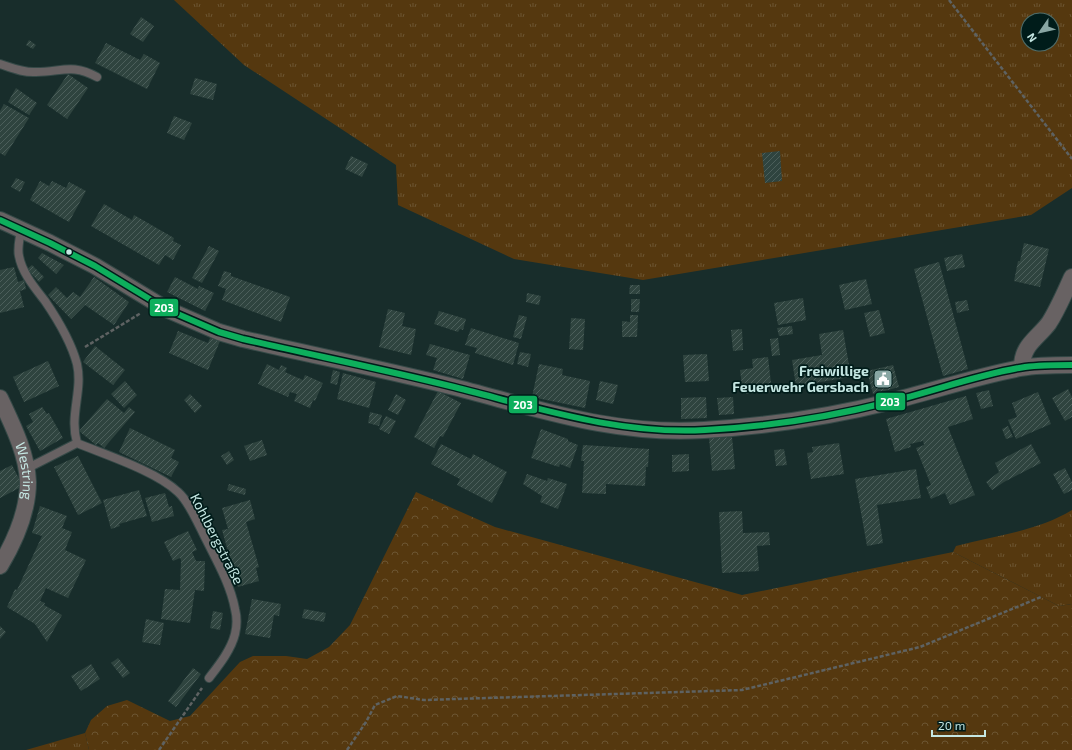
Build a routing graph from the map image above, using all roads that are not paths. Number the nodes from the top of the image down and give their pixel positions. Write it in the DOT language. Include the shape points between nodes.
graph roads {
  1 [pos="0,64"];
  2 [pos="96,77"];
  3 [pos="0,221"];
  4 [pos="21,229"];
  5 [pos="1072,277"];
  6 [pos="1072,365"];
  7 [pos="1022,367"];
  8 [pos="0,398"];
  9 [pos="78,443"];
  10 [pos="26,469"];
  11 [pos="0,566"];
  12 [pos="209,678"];
  1 -- 2 [label="lane" via="35,72 72,68"];
  3 -- 4 [label="street"];
  4 -- 7 [label="street" via="95,266 166,309 219,332 450,386 588,422 674,431 806,419 888,402"];
  4 -- 9 [label="lane" via="18,255 22,266 58,321 77,364 74,432"];
  5 -- 7 [label="street" via="1048,323 1024,352"];
  6 -- 7 [label="street"];
  8 -- 10 [label="street, Westring" via="13,426"];
  9 -- 10 [label="lane"];
  9 -- 12 [label="lane, Kohlbergstraße" via="169,485 189,506 221,570 236,610 233,641"];
  10 -- 11 [label="street, Westring" via="27,496 18,532"];
}
